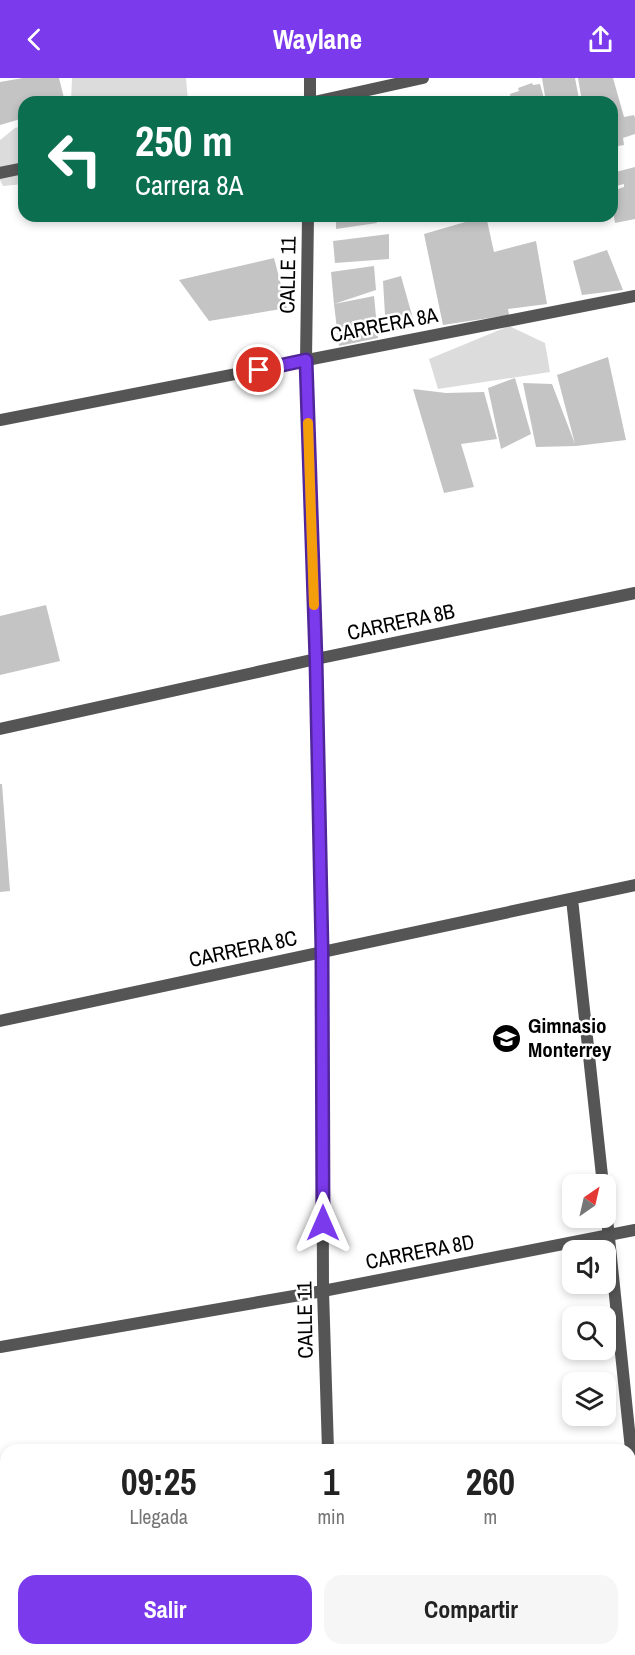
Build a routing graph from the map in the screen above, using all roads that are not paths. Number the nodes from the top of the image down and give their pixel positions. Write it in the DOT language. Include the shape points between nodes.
graph roads {
  1 [pos="310,78"];
  2 [pos="423,78"];
  3 [pos="312,96"];
  4 [pos="340,96"];
  5 [pos="18,170"];
  6 [pos="0,174"];
  7 [pos="308,222"];
  8 [pos="635,296"];
  9 [pos="306,360"];
  10 [pos="0,420"];
  11 [pos="635,593"];
  12 [pos="316,660"];
  13 [pos="0,729"];
  14 [pos="635,885"];
  15 [pos="572,899"];
  16 [pos="322,951"];
  17 [pos="0,1021"];
  18 [pos="602,1174"];
  19 [pos="608,1228"];
  20 [pos="635,1230"];
  21 [pos="609,1235"];
  22 [pos="324,1291"];
  23 [pos="0,1347"];
  24 [pos="328,1444"];
  25 [pos="630,1444"];
  1 -- 3 [label="street"];
  2 -- 4 [label="street"];
  5 -- 6 [label="street"];
  7 -- 9 [label="street, CALLE 11"];
  8 -- 9 [label="street, CARRERA 8A"];
  9 -- 10 [label="street, CARRERA 8A"];
  9 -- 12 [label="street, CALLE 11"];
  11 -- 12 [label="street, CARRERA 8B"];
  12 -- 13 [label="street, CARRERA 8B"];
  12 -- 16 [label="street, CALLE 11"];
  14 -- 15 [label="street, CARRERA 8C"];
  15 -- 16 [label="street, CARRERA 8C"];
  15 -- 18 [label="street"];
  16 -- 17 [label="street, CARRERA 8C"];
  16 -- 22 [label="street, CALLE 11"];
  19 -- 21 [label="street"];
  20 -- 21 [label="street, CARRERA 8D"];
  21 -- 22 [label="street, CARRERA 8D"];
  21 -- 25 [label="street"];
  22 -- 23 [label="street, CARRERA 8D"];
  22 -- 24 [label="street, CALLE 11"];
}
